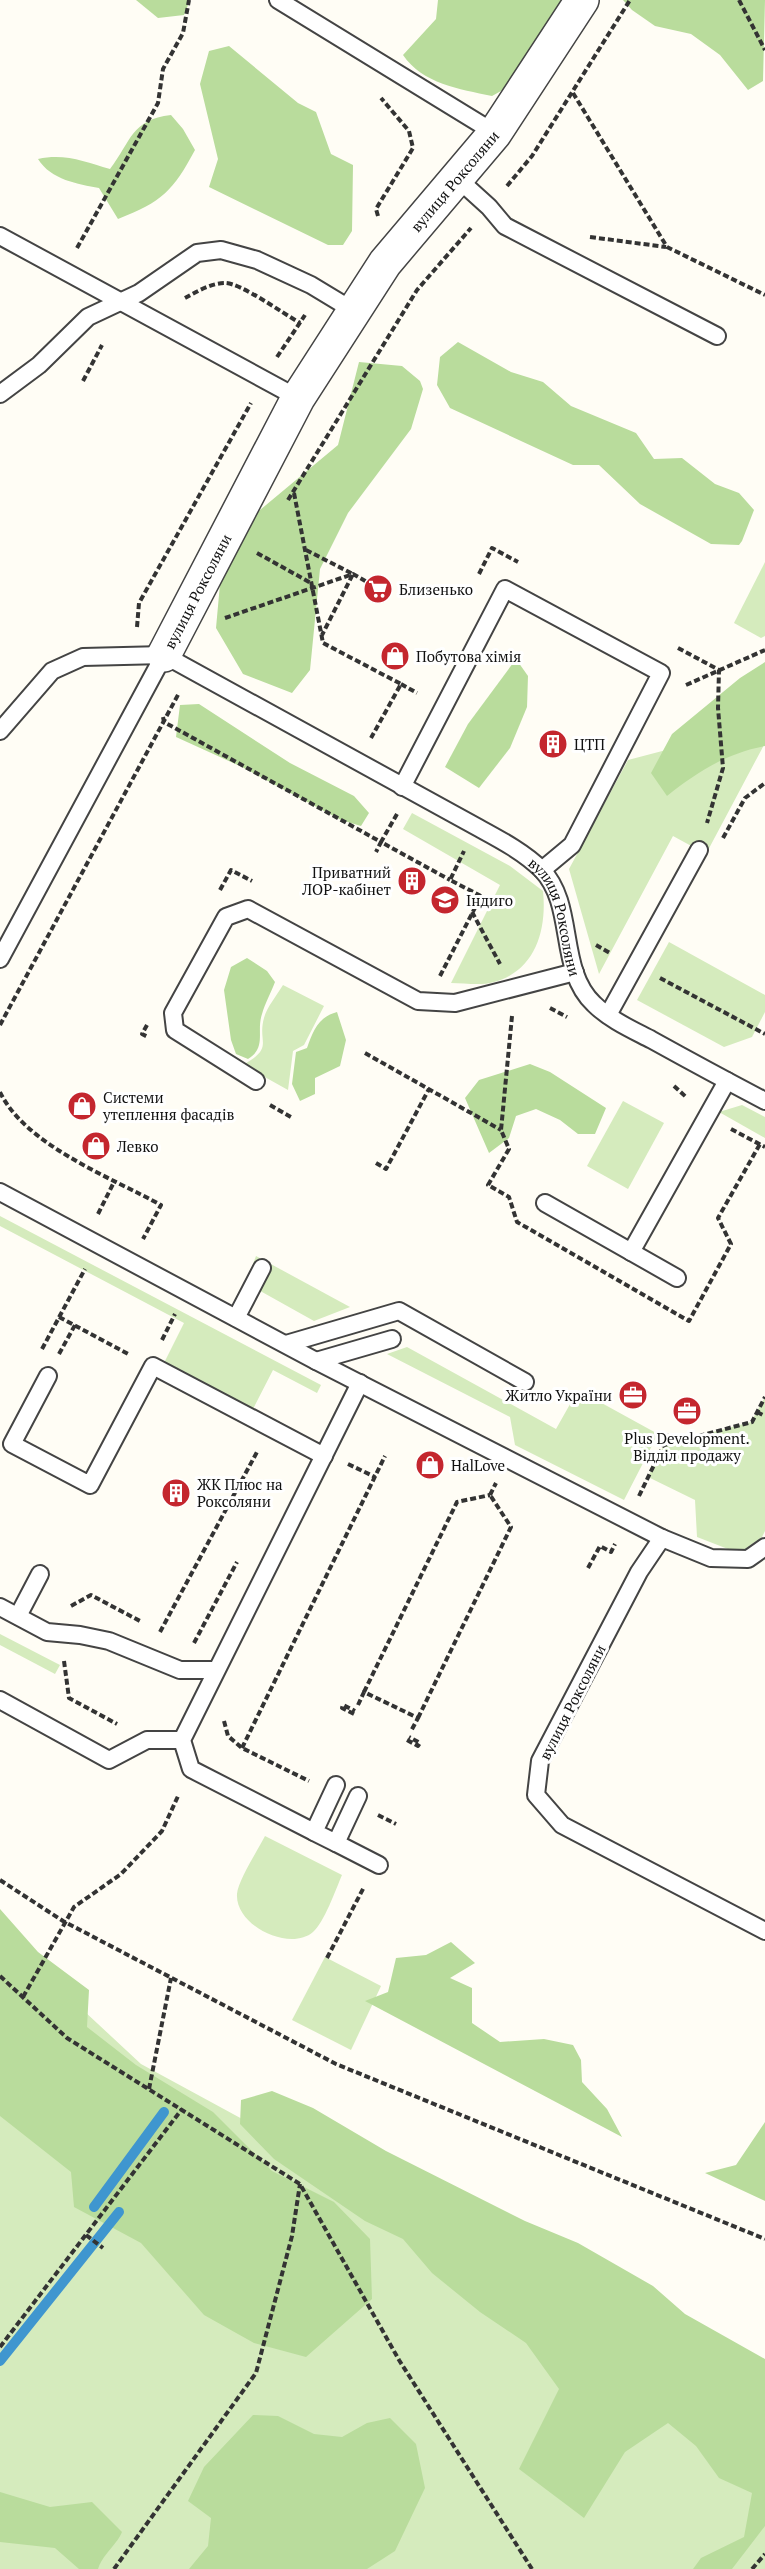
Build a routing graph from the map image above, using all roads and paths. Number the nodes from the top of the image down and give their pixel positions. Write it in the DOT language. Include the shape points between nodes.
graph roads {
  1 [pos="189,0"];
  2 [pos="278,0"];
  3 [pos="582,0"];
  4 [pos="630,0"];
  5 [pos="739,0"];
  6 [pos="765,50"];
  7 [pos="573,93"];
  8 [pos="380,96"];
  9 [pos="495,133"];
  10 [pos="457,178"];
  11 [pos="489,207"];
  12 [pos="0,236"];
  13 [pos="581,236"];
  14 [pos="667,247"];
  15 [pos="385,263"];
  16 [pos="66,272"];
  17 [pos="765,295"];
  18 [pos="120,302"];
  19 [pos="354,311"];
  20 [pos="305,315"];
  21 [pos="385,331"];
  22 [pos="717,336"];
  23 [pos="386,343"];
  24 [pos="279,353"];
  25 [pos="0,394"];
  26 [pos="298,398"];
  27 [pos="293,492"];
  28 [pos="287,502"];
  29 [pos="261,542"];
  30 [pos="305,549"];
  31 [pos="255,552"];
  32 [pos="249,561"];
  33 [pos="353,574"];
  34 [pos="367,582"];
  35 [pos="312,586"];
  36 [pos="216,621"];
  37 [pos="322,635"];
  38 [pos="765,650"];
  39 [pos="164,655"];
  40 [pos="684,686"];
  41 [pos="180,691"];
  42 [pos="164,722"];
  43 [pos="0,731"];
  44 [pos="358,763"];
  45 [pos="765,783"];
  46 [pos="406,789"];
  47 [pos="746,798"];
  48 [pos="477,827"];
  49 [pos="381,842"];
  50 [pos="699,850"];
  51 [pos="376,852"];
  52 [pos="542,870"];
  53 [pos="450,880"];
  54 [pos="262,886"];
  55 [pos="214,900"];
  56 [pos="472,912"];
  57 [pos="565,929"];
  58 [pos="0,959"];
  59 [pos="636,966"];
  60 [pos="575,972"];
  61 [pos="514,990"];
  62 [pos="427,1001"];
  63 [pos="608,1015"];
  64 [pos="148,1024"];
  65 [pos="0,1025"];
  66 [pos="765,1034"];
  67 [pos="152,1040"];
  68 [pos="365,1053"];
  69 [pos="256,1081"];
  70 [pos="727,1081"];
  71 [pos="429,1089"];
  72 [pos="0,1094"];
  73 [pos="261,1100"];
  74 [pos="765,1101"];
  75 [pos="707,1116"];
  76 [pos="291,1117"];
  77 [pos="501,1130"];
  78 [pos="760,1144"];
  79 [pos="765,1147"];
  80 [pos="376,1164"];
  81 [pos="115,1180"];
  82 [pos="0,1192"];
  83 [pos="545,1203"];
  84 [pos="85,1238"];
  85 [pos="631,1252"];
  86 [pos="130,1263"];
  87 [pos="87,1266"];
  88 [pos="262,1268"];
  89 [pos="676,1278"];
  90 [pos="178,1308"];
  91 [pos="236,1318"];
  92 [pos="392,1339"];
  93 [pos="286,1344"];
  94 [pos="316,1360"];
  95 [pos="151,1365"];
  96 [pos="48,1376"];
  97 [pos="525,1382"];
  98 [pos="360,1383"];
  99 [pos="765,1397"];
  100 [pos="757,1412"];
  101 [pos="765,1416"];
  102 [pos="270,1428"];
  103 [pos="664,1445"];
  104 [pos="324,1456"];
  105 [pos="385,1456"];
  106 [pos="347,1463"];
  107 [pos="375,1477"];
  108 [pos="497,1482"];
  109 [pos="490,1495"];
  110 [pos="662,1538"];
  111 [pos="617,1540"];
  112 [pos="765,1547"];
  113 [pos="588,1568"];
  114 [pos="40,1574"];
  115 [pos="0,1607"];
  116 [pos="18,1616"];
  117 [pos="162,1633"];
  118 [pos="55,1656"];
  119 [pos="216,1670"];
  120 [pos="364,1692"];
  121 [pos="0,1700"];
  122 [pos="358,1705"];
  123 [pos="418,1718"];
  124 [pos="411,1731"];
  125 [pos="147,1740"];
  126 [pos="182,1740"];
  127 [pos="242,1748"];
  128 [pos="191,1769"];
  129 [pos="336,1785"];
  130 [pos="358,1796"];
  131 [pos="314,1832"];
  132 [pos="336,1843"];
  133 [pos="378,1864"];
  134 [pos="0,1880"];
  135 [pos="67,1923"];
  136 [pos="765,1931"];
  137 [pos="327,1958"];
  138 [pos="0,1976"];
  139 [pos="171,1978"];
  140 [pos="23,1997"];
  141 [pos="149,2089"];
  142 [pos="182,2109"];
  143 [pos="300,2184"];
  144 [pos="86,2235"];
  145 [pos="765,2239"];
  146 [pos="103,2248"];
  147 [pos="0,2347"];
  148 [pos="765,2554"];
  149 [pos="114,2569"];
  150 [pos="532,2569"];
  151 [pos="752,2569"];
  1 -- 16 [label="path" via="183,33 163,69 158,103"];
  2 -- 9 [label="lane"];
  3 -- 9 [label="street, вулиця Роксоляни"];
  4 -- 7 [label="path"];
  5 -- 6 [label="path"];
  7 -- 11 [label="path" via="532,156"];
  7 -- 14 [label="path"];
  8 -- 15 [label="path" via="409,131 413,148 376,209"];
  9 -- 10 [label="street, вулиця Роксоляни"];
  10 -- 11 [label="lane"];
  10 -- 15 [label="street, вулиця Роксоляни"];
  11 -- 22 [label="lane" via="505,226"];
  11 -- 23 [label="path" via="417,290"];
  12 -- 16 [label="lane"];
  13 -- 14 [label="path"];
  14 -- 17 [label="path"];
  15 -- 19 [label="street, вулиця Роксоляни"];
  16 -- 18 [label="lane"];
  18 -- 19 [label="lane" via="197,253 221,250 257,260 311,285"];
  18 -- 25 [label="lane" via="88,317 39,365"];
  18 -- 26 [label="lane"];
  19 -- 26 [label="street, вулиця Роксоляни"];
  20 -- 24 [label="path"];
  21 -- 23 [label="path"];
  23 -- 27 [label="path"];
  26 -- 39 [label="street, вулиця Роксоляни"];
  27 -- 28 [label="path"];
  27 -- 30 [label="path"];
  29 -- 31 [label="path"];
  30 -- 33 [label="path"];
  30 -- 35 [label="path"];
  31 -- 32 [label="path"];
  31 -- 35 [label="path"];
  33 -- 34 [label="path"];
  33 -- 35 [label="path"];
  33 -- 37 [label="path"];
  35 -- 36 [label="path"];
  35 -- 37 [label="path"];
  37 -- 44 [label="path" via="323,643 401,684"];
  38 -- 40 [label="path"];
  39 -- 43 [label="lane" via="84,657 62,666 52,671"];
  39 -- 44 [label="lane, вулиця Роксоляни"];
  39 -- 58 [label="lane"];
  41 -- 42 [label="path"];
  42 -- 49 [label="path"];
  42 -- 65 [label="path"];
  44 -- 46 [label="lane, вулиця Роксоляни"];
  45 -- 47 [label="path"];
  46 -- 48 [label="lane, вулиця Роксоляни"];
  46 -- 49 [label="path"];
  46 -- 52 [label="lane" via="505,589 661,674 572,845"];
  48 -- 52 [label="lane, вулиця Роксоляни"];
  48 -- 53 [label="path"];
  49 -- 51 [label="path"];
  49 -- 53 [label="path"];
  50 -- 59 [label="lane"];
  52 -- 57 [label="lane, вулиця Роксоляни" via="563,913"];
  53 -- 56 [label="path" via="481,896"];
  54 -- 55 [label="path" via="231,870"];
  56 -- 61 [label="path"];
  56 -- 62 [label="path"];
  57 -- 59 [label="path"];
  57 -- 60 [label="lane, вулиця Роксоляни"];
  59 -- 63 [label="lane"];
  59 -- 66 [label="path"];
  60 -- 61 [label="lane"];
  60 -- 63 [label="lane, вулиця Роксоляни" via="593,1004"];
  61 -- 62 [label="lane" via="455,1004"];
  61 -- 77 [label="path"];
  62 -- 69 [label="lane" via="418,1001 248,909 226,917 173,1013 175,1030"];
  63 -- 70 [label="lane, вулиця Роксоляни"];
  64 -- 67 [label="path" via="142,1034"];
  68 -- 71 [label="path"];
  70 -- 74 [label="lane, вулиця Роксоляни"];
  70 -- 75 [label="lane"];
  71 -- 77 [label="path"];
  71 -- 80 [label="path" via="386,1168"];
  72 -- 81 [label="path" via="36,1134"];
  73 -- 76 [label="path"];
  75 -- 78 [label="path"];
  75 -- 85 [label="lane"];
  77 -- 78 [label="path" via="509,1149 488,1185 509,1197 517,1222 689,1321 731,1244 718,1218"];
  78 -- 79 [label="path"];
  81 -- 84 [label="path"];
  81 -- 86 [label="path" via="161,1205"];
  82 -- 84 [label="lane"];
  83 -- 85 [label="lane"];
  84 -- 86 [label="lane"];
  85 -- 89 [label="lane"];
  86 -- 91 [label="lane"];
  87 -- 95 [label="path" via="59,1317"];
  88 -- 91 [label="lane"];
  90 -- 95 [label="path"];
  91 -- 93 [label="lane"];
  92 -- 94 [label="lane"];
  93 -- 94 [label="lane"];
  93 -- 97 [label="lane" via="399,1311"];
  94 -- 98 [label="lane"];
  95 -- 96 [label="lane" via="90,1485 12,1444"];
  95 -- 102 [label="lane"];
  98 -- 104 [label="lane"];
  98 -- 110 [label="lane"];
  99 -- 100 [label="path"];
  100 -- 101 [label="path"];
  100 -- 103 [label="path" via="752,1422"];
  102 -- 104 [label="lane"];
  102 -- 117 [label="path"];
  104 -- 119 [label="lane"];
  105 -- 107 [label="path"];
  106 -- 107 [label="path"];
  107 -- 127 [label="path"];
  108 -- 109 [label="path"];
  109 -- 120 [label="path" via="457,1502"];
  109 -- 123 [label="path" via="511,1527"];
  110 -- 112 [label="lane" via="711,1558 748,1559"];
  110 -- 136 [label="lane, вулиця Роксоляни" via="639,1572 540,1761 536,1795 562,1825"];
  111 -- 113 [label="path" via="611,1552 600,1546"];
  114 -- 116 [label="lane"];
  115 -- 116 [label="lane"];
  116 -- 119 [label="lane" via="48,1632 109,1641 180,1670"];
  118 -- 125 [label="path" via="63,1660 69,1698"];
  119 -- 126 [label="lane"];
  120 -- 122 [label="path"];
  120 -- 123 [label="path"];
  121 -- 125 [label="lane" via="109,1760"];
  123 -- 124 [label="path"];
  125 -- 126 [label="lane"];
  126 -- 128 [label="lane"];
  128 -- 131 [label="lane"];
  128 -- 135 [label="path" via="162,1831 121,1874 74,1907"];
  129 -- 131 [label="lane"];
  130 -- 132 [label="lane"];
  131 -- 132 [label="lane"];
  132 -- 133 [label="lane"];
  133 -- 137 [label="path"];
  134 -- 135 [label="path"];
  135 -- 139 [label="path"];
  135 -- 140 [label="path"];
  138 -- 140 [label="path"];
  139 -- 141 [label="path"];
  139 -- 145 [label="path" via="336,2064"];
  140 -- 141 [label="path" via="67,2038"];
  141 -- 142 [label="path"];
  142 -- 143 [label="path"];
  142 -- 144 [label="path"];
  143 -- 149 [label="path" via="292,2236 255,2373"];
  143 -- 150 [label="path" via="399,2360"];
  144 -- 146 [label="path"];
  144 -- 147 [label="path"];
  148 -- 151 [label="path"];
}
